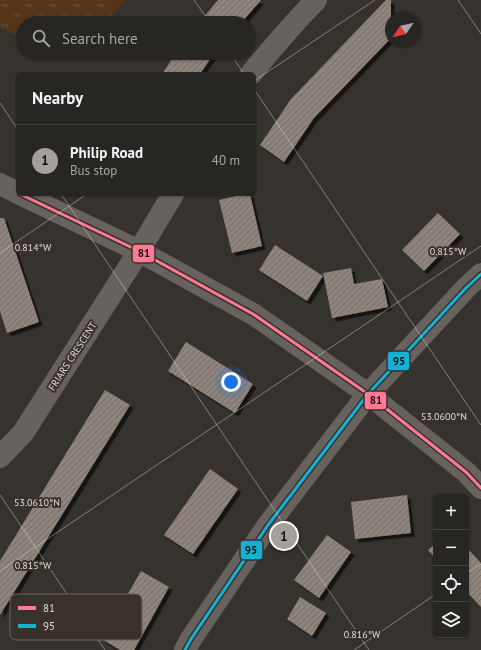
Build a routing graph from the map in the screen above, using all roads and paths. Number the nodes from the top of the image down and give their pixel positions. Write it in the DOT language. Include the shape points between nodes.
graph roads {
  1 [pos="316,0"];
  2 [pos="253,72"];
  3 [pos="0,184"];
  4 [pos="16,192"];
  5 [pos="23,196"];
  6 [pos="172,196"];
  7 [pos="139,252"];
  8 [pos="481,274"];
  9 [pos="368,394"];
  10 [pos="0,457"];
  11 [pos="481,488"];
  12 [pos="185,650"];
  1 -- 2 [label="street"];
  3 -- 4 [label="street"];
  5 -- 7 [label="street"];
  6 -- 7 [label="street, FRIARS CRESCENT"];
  7 -- 9 [label="street" via="253,314"];
  7 -- 10 [label="street, FRIARS CRESCENT" via="23,433"];
  8 -- 9 [label="street"];
  9 -- 11 [label="street" via="466,472"];
  9 -- 12 [label="street" via="268,525"];
}
